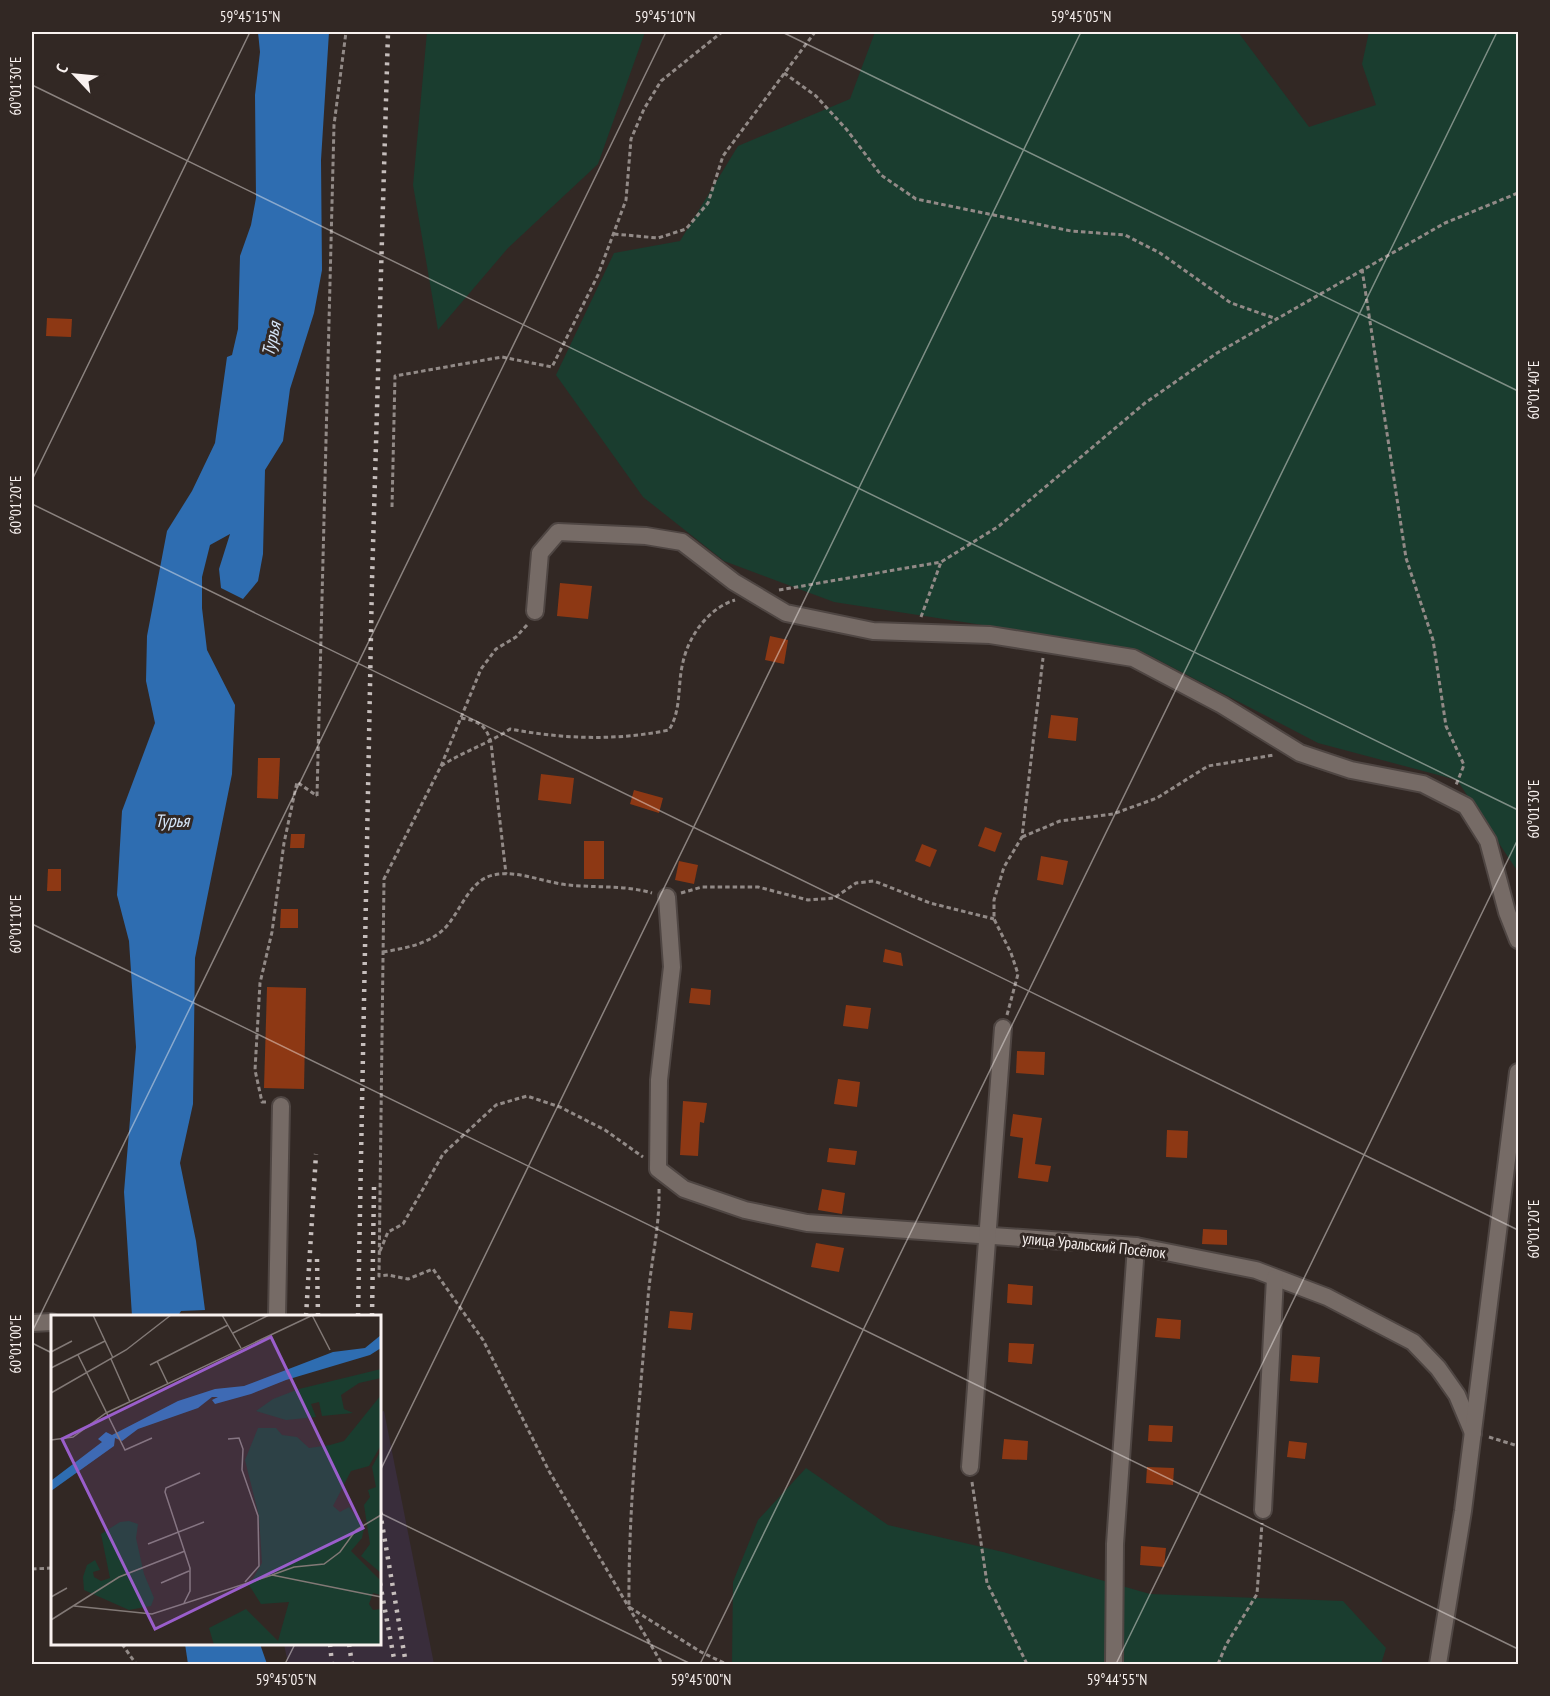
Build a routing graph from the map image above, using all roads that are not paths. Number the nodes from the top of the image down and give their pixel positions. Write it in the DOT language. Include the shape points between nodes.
graph roads {
  1 [pos="535,610"];
  2 [pos="667,897"];
  3 [pos="1518,940"];
  4 [pos="1005,1020"];
  5 [pos="1518,1072"];
  6 [pos="281,1106"];
  7 [pos="987,1235"];
  8 [pos="1136,1246"];
  9 [pos="1275,1278"];
  10 [pos="277,1315"];
  11 [pos="51,1322"];
  12 [pos="32,1323"];
  13 [pos="1473,1432"];
  14 [pos="970,1467"];
  15 [pos="1263,1510"];
  16 [pos="1114,1665"];
  17 [pos="1438,1665"];
  1 -- 3 [label="street" via="540,553 558,532 646,536 682,542 786,613 873,631 990,635 1133,658 1222,705 1300,753 1350,770 1423,784 1466,806 1488,841"];
  2 -- 7 [label="street, улица Уральский Посёлок" via="672,967 659,1080 658,1169 684,1189 746,1210 807,1223"];
  4 -- 7 [label="street"];
  5 -- 13 [label="street"];
  6 -- 10 [label="street"];
  7 -- 8 [label="street, улица Уральский Посёлок"];
  7 -- 14 [label="street"];
  8 -- 9 [label="street, улица Уральский Посёлок" via="1256,1270"];
  8 -- 16 [label="street" via="1115,1544"];
  9 -- 13 [label="street, улица Уральский Посёлок" via="1327,1297 1413,1342 1457,1395"];
  9 -- 15 [label="street"];
  11 -- 12 [label="street"];
  13 -- 17 [label="street"];
}
